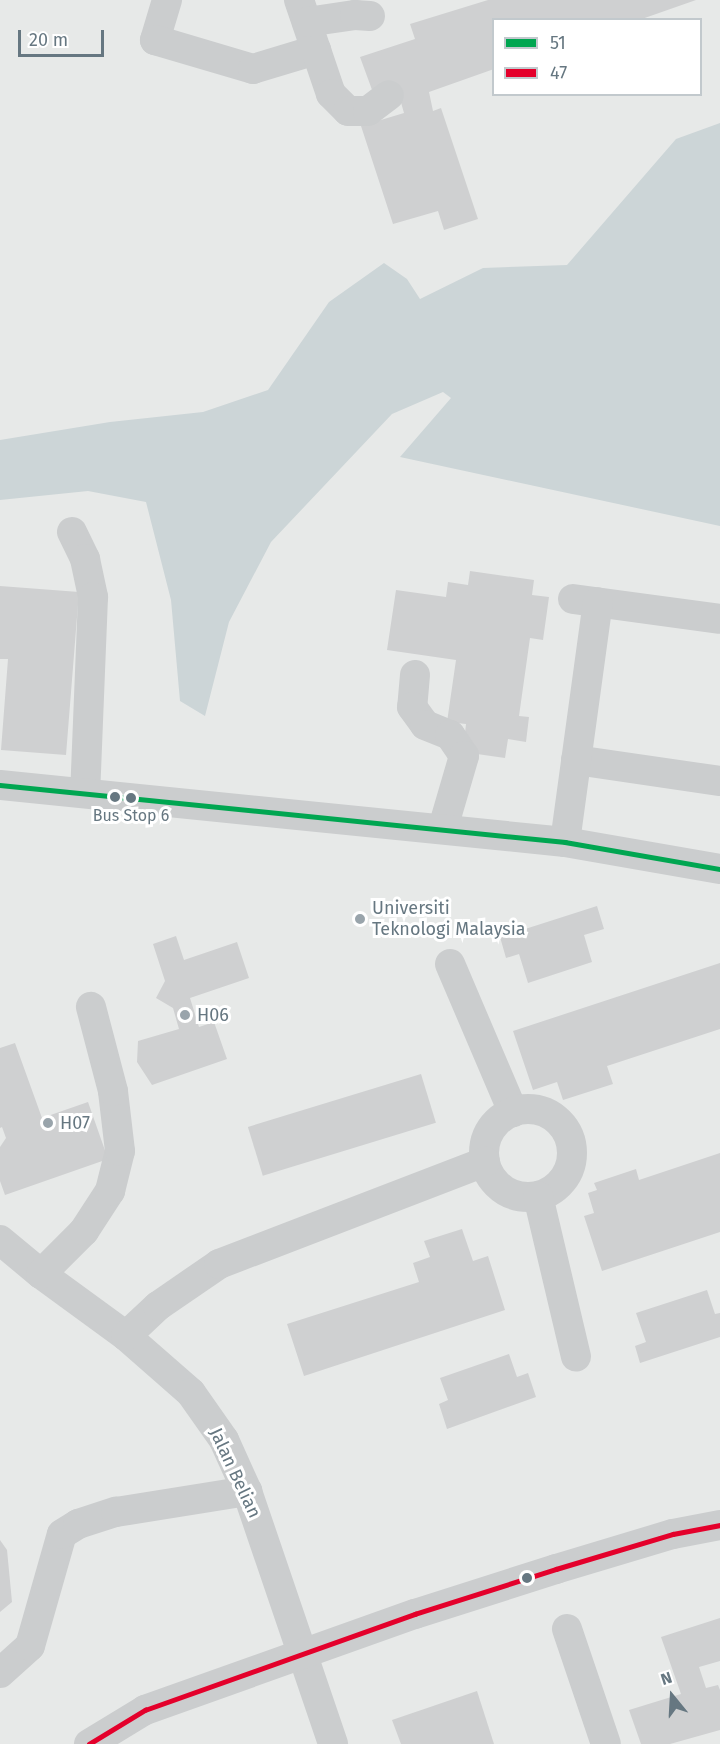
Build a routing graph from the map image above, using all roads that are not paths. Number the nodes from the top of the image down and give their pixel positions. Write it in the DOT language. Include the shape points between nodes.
graph roads {
  1 [pos="167,0"];
  2 [pos="303,11"];
  3 [pos="370,16"];
  4 [pos="316,50"];
  5 [pos="389,95"];
  6 [pos="72,532"];
  7 [pos="720,619"];
  8 [pos="415,675"];
  9 [pos="576,760"];
  10 [pos="720,781"];
  11 [pos="0,785"];
  12 [pos="86,792"];
  13 [pos="443,828"];
  14 [pos="565,842"];
  15 [pos="720,868"];
  16 [pos="450,964"];
  17 [pos="91,1007"];
  18 [pos="513,1112"];
  19 [pos="485,1162"];
  20 [pos="538,1196"];
  21 [pos="0,1240"];
  22 [pos="41,1274"];
  23 [pos="126,1336"];
  24 [pos="576,1357"];
  25 [pos="247,1491"];
  26 [pos="720,1525"];
  27 [pos="567,1629"];
  28 [pos="304,1654"];
  29 [pos="0,1673"];
  30 [pos="89,1744"];
  31 [pos="333,1744"];
  32 [pos="606,1744"];
  1 -- 4 [label="street" via="155,40 253,69"];
  2 -- 3 [label="street"];
  2 -- 4 [label="street"];
  4 -- 5 [label="street" via="331,94 348,111 368,111"];
  6 -- 12 [label="street" via="85,559 93,597"];
  7 -- 9 [label="street" via="585,601"];
  8 -- 13 [label="street" via="412,706 425,725 450,735 464,756"];
  9 -- 10 [label="street"];
  9 -- 14 [label="street"];
  11 -- 12 [label="street"];
  12 -- 13 [label="street"];
  13 -- 14 [label="street"];
  14 -- 15 [label="street"];
  16 -- 18 [label="street"];
  17 -- 22 [label="street" via="113,1091 120,1151 110,1191 95,1215 84,1232"];
  18 -- 19 [label="street" via="493,1127 484,1150"];
  18 -- 20 [label="street" via="527,1109 554,1117 571,1140 570,1169 551,1191"];
  19 -- 20 [label="street" via="499,1186 518,1196"];
  19 -- 23 [label="street" via="219,1264 158,1306"];
  20 -- 24 [label="street"];
  21 -- 22 [label="street, Jalan Belian"];
  22 -- 23 [label="street, Jalan Belian"];
  23 -- 25 [label="street, Jalan Belian" via="191,1393 224,1440"];
  25 -- 28 [label="street, Jalan Belian"];
  25 -- 29 [label="street" via="116,1512 78,1524 62,1534 30,1646"];
  26 -- 28 [label="street" via="673,1534 556,1569"];
  27 -- 32 [label="street"];
  28 -- 30 [label="street" via="145,1710"];
  28 -- 31 [label="street, Jalan Belian"];
}
